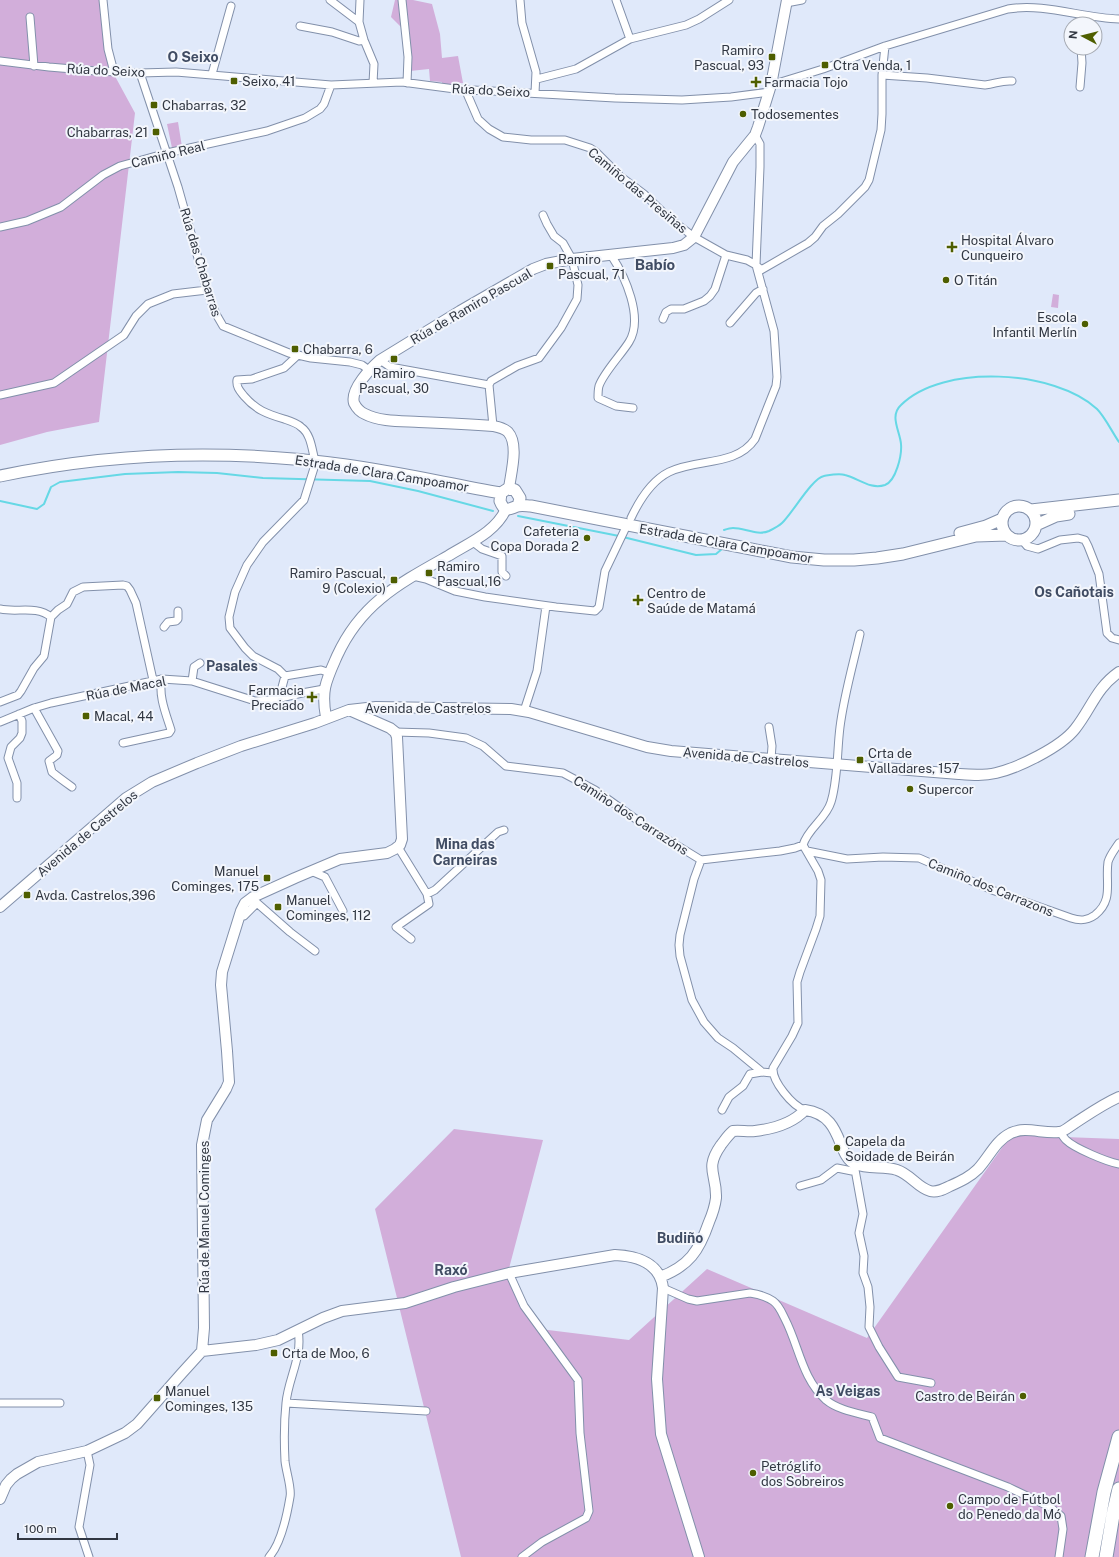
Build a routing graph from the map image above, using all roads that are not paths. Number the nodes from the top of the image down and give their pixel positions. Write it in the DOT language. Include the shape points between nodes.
graph roads {
  1 [pos="103,0"];
  2 [pos="330,0"];
  3 [pos="360,0"];
  4 [pos="402,0"];
  5 [pos="520,0"];
  6 [pos="616,0"];
  7 [pos="729,0"];
  8 [pos="802,0"];
  9 [pos="786,1"];
  10 [pos="231,6"];
  11 [pos="1084,16"];
  12 [pos="30,17"];
  13 [pos="1103,18"];
  14 [pos="1119,20"];
  15 [pos="359,22"];
  16 [pos="300,26"];
  17 [pos="630,39"];
  18 [pos="364,40"];
  19 [pos="885,46"];
  20 [pos="1082,56"];
  21 [pos="0,61"];
  22 [pos="34,66"];
  23 [pos="114,72"];
  24 [pos="140,73"];
  25 [pos="212,74"];
  26 [pos="882,76"];
  27 [pos="536,79"];
  28 [pos="1012,81"];
  29 [pos="373,83"];
  30 [pos="407,83"];
  31 [pos="331,85"];
  32 [pos="1080,87"];
  33 [pos="464,89"];
  34 [pos="770,89"];
  35 [pos="535,93"];
  36 [pos="755,135"];
  37 [pos="167,153"];
  38 [pos="542,215"];
  39 [pos="0,227"];
  40 [pos="694,237"];
  41 [pos="726,254"];
  42 [pos="611,255"];
  43 [pos="572,259"];
  44 [pos="756,265"];
  45 [pos="763,289"];
  46 [pos="207,290"];
  47 [pos="663,319"];
  48 [pos="730,322"];
  49 [pos="298,355"];
  50 [pos="380,360"];
  51 [pos="369,370"];
  52 [pos="489,385"];
  53 [pos="0,395"];
  54 [pos="633,408"];
  55 [pos="493,426"];
  56 [pos="314,468"];
  57 [pos="0,476"];
  58 [pos="0,483"];
  59 [pos="504,498"];
  60 [pos="519,500"];
  61 [pos="1119,500"];
  62 [pos="1119,507"];
  63 [pos="1031,510"];
  64 [pos="1002,519"];
  65 [pos="1036,525"];
  66 [pos="628,526"];
  67 [pos="1007,535"];
  68 [pos="1022,540"];
  69 [pos="473,542"];
  70 [pos="413,576"];
  71 [pos="506,576"];
  72 [pos="546,606"];
  73 [pos="0,609"];
  74 [pos="10,611"];
  75 [pos="178,611"];
  76 [pos="0,614"];
  77 [pos="51,617"];
  78 [pos="164,626"];
  79 [pos="860,634"];
  80 [pos="1119,640"];
  81 [pos="200,663"];
  82 [pos="1119,672"];
  83 [pos="330,673"];
  84 [pos="285,676"];
  85 [pos="162,679"];
  86 [pos="153,680"];
  87 [pos="192,681"];
  88 [pos="324,689"];
  89 [pos="281,698"];
  90 [pos="0,702"];
  91 [pos="34,708"];
  92 [pos="349,710"];
  93 [pos="524,711"];
  94 [pos="19,714"];
  95 [pos="326,717"];
  96 [pos="0,722"];
  97 [pos="769,727"];
  98 [pos="395,732"];
  99 [pos="123,742"];
  100 [pos="771,759"];
  101 [pos="836,764"];
  102 [pos="72,787"];
  103 [pos="17,798"];
  104 [pos="504,830"];
  105 [pos="1119,843"];
  106 [pos="398,847"];
  107 [pos="805,848"];
  108 [pos="701,860"];
  109 [pos="311,871"];
  110 [pos="427,894"];
  111 [pos="0,907"];
  112 [pos="343,911"];
  113 [pos="240,916"];
  114 [pos="411,939"];
  115 [pos="315,951"];
  116 [pos="762,1072"];
  117 [pos="772,1073"];
  118 [pos="1119,1097"];
  119 [pos="722,1110"];
  120 [pos="805,1110"];
  121 [pos="213,1122"];
  122 [pos="204,1131"];
  123 [pos="1060,1132"];
  124 [pos="1119,1164"];
  125 [pos="855,1167"];
  126 [pos="800,1186"];
  127 [pos="510,1273"];
  128 [pos="660,1277"];
  129 [pos="663,1288"];
  130 [pos="298,1331"];
  131 [pos="202,1352"];
  132 [pos="931,1383"];
  133 [pos="0,1403"];
  134 [pos="60,1403"];
  135 [pos="286,1403"];
  136 [pos="426,1411"];
  137 [pos="1119,1437"];
  138 [pos="87,1451"];
  139 [pos="1119,1489"];
  140 [pos="0,1499"];
  141 [pos="89,1557"];
  142 [pos="269,1557"];
  143 [pos="522,1557"];
  144 [pos="699,1557"];
  145 [pos="1059,1557"];
  146 [pos="1092,1557"];
  147 [pos="1106,1557"];
  1 -- 23 [label="street" via="108,49"];
  2 -- 15 [label="street"];
  3 -- 15 [label="street"];
  4 -- 30 [label="street" via="408,57"];
  5 -- 27 [label="street" via="522,23"];
  6 -- 17 [label="street"];
  7 -- 17 [label="street" via="686,25"];
  8 -- 9 [label="street"];
  9 -- 34 [label="street"];
  10 -- 25 [label="street"];
  11 -- 19 [label="street, Rúa do Seixo" via="1021,7"];
  12 -- 22 [label="street"];
  13 -- 14 [label="street, Rúa do Seixo"];
  15 -- 18 [label="street"];
  16 -- 18 [label="street"];
  17 -- 27 [label="street" via="576,69"];
  18 -- 29 [label="street" via="374,64"];
  19 -- 26 [label="street"];
  19 -- 34 [label="street, Rúa do Seixo"];
  20 -- 32 [label="street"];
  21 -- 22 [label="street, Rúa do Seixo"];
  22 -- 23 [label="street, Rúa do Seixo"];
  23 -- 24 [label="street, Rúa do Seixo"];
  24 -- 25 [label="street, Rúa do Seixo"];
  24 -- 37 [label="street, Rúa das Chabarras"];
  25 -- 31 [label="street, Rúa do Seixo"];
  26 -- 28 [label="street" via="985,85 1004,80"];
  26 -- 44 [label="street" via="881,130 865,187 808,243 761,270"];
  27 -- 35 [label="street"];
  29 -- 30 [label="street, Rúa do Seixo"];
  29 -- 31 [label="street, Rúa do Seixo"];
  30 -- 33 [label="street, Rúa do Seixo"];
  31 -- 37 [label="street, Camiño Real" via="324,104 305,118 267,131"];
  33 -- 35 [label="street, Rúa do Seixo"];
  33 -- 40 [label="street, Camiño das Presiñas" via="478,119 489,129 503,137 565,140 590,148"];
  34 -- 35 [label="street, Rúa do Seixo" via="731,97 682,100"];
  34 -- 36 [label="street"];
  36 -- 40 [label="street" via="733,162"];
  36 -- 44 [label="street" via="760,144"];
  37 -- 39 [label="street, Camiño Real" via="120,166 103,175 61,207 27,221"];
  37 -- 46 [label="street, Rúa das Chabarras"];
  38 -- 43 [label="street"];
  40 -- 41 [label="street, Camiño das Presiñas"];
  40 -- 42 [label="street, Rúa de Ramiro Pascual" via="684,245 673,248"];
  41 -- 44 [label="street, Camiño das Presiñas"];
  41 -- 47 [label="street" via="715,289 710,296 684,309 671,309 666,312"];
  42 -- 43 [label="street, Rúa de Ramiro Pascual"];
  42 -- 54 [label="street" via="626,282 636,320 630,340 600,386 598,398 616,406"];
  43 -- 50 [label="street, Rúa de Ramiro Pascual" via="546,264 520,276"];
  43 -- 52 [label="street" via="578,284 577,299 559,332 536,360 517,366 491,381"];
  44 -- 45 [label="street"];
  45 -- 48 [label="street" via="756,293"];
  45 -- 66 [label="street" via="774,332 777,377 776,386 755,439 750,446 724,460 695,464 669,472 642,498"];
  46 -- 49 [label="street, Rúa das Chabarras" via="223,326"];
  46 -- 53 [label="street" via="173,294 148,304 136,316 124,335 54,383"];
  49 -- 51 [label="street, Rúa das Chabarras" via="350,362"];
  49 -- 56 [label="street" via="284,368 252,379 237,380 236,384 257,409 301,426 306,431"];
  50 -- 51 [label="street, Rúa de Ramiro Pascual"];
  50 -- 52 [label="street" via="390,366"];
  51 -- 55 [label="street, Rúa de Ramiro Pascual" via="354,394 355,404 365,414 395,420"];
  52 -- 55 [label="street"];
  55 -- 59 [label="street, Rúa de Ramiro Pascual" via="504,429 513,443 514,457"];
  56 -- 57 [label="main road, Estrada de Clara Campoamor" via="220,454 155,456 56,465"];
  56 -- 58 [label="main road, Estrada de Clara Campoamor" via="245,462 155,463 74,470"];
  56 -- 59 [label="main road, Estrada de Clara Campoamor" via="394,473"];
  56 -- 84 [label="street" via="304,500 263,542 247,565 235,592 229,617 230,628 245,648"];
  59 -- 60 [label="main road, Estrada de Clara Campoamor" via="515,490"];
  59 -- 60 [label="main road, Estrada de Clara Campoamor" via="512,509"];
  59 -- 69 [label="street, Rúa de Ramiro Pascual" via="493,527"];
  60 -- 66 [label="main road, Estrada de Clara Campoamor" via="544,502"];
  61 -- 63 [label="main road, Estrada de Clara Campoamor"];
  62 -- 65 [label="main road" via="1056,516"];
  63 -- 64 [label="main road, Estrada de Clara Campoamor" via="1017,506 1008,510"];
  63 -- 65 [label="main road"];
  64 -- 66 [label="main road, Estrada de Clara Campoamor" via="986,526 899,548 855,553 794,550"];
  64 -- 67 [label="main road"];
  65 -- 68 [label="main road" via="1032,535"];
  66 -- 67 [label="main road, Estrada de Clara Campoamor" via="785,556 824,560 877,558 976,536"];
  66 -- 72 [label="street" via="605,571 597,609 592,611"];
  67 -- 68 [label="main road, Estrada de Clara Campoamor"];
  68 -- 80 [label="street" via="1027,546 1038,549 1060,540 1078,538 1087,542 1099,574 1107,633"];
  69 -- 70 [label="street, Rúa de Ramiro Pascual"];
  69 -- 71 [label="street" via="482,549 502,556 502,572"];
  70 -- 72 [label="street" via="455,591 485,598"];
  70 -- 83 [label="street, Rúa de Ramiro Pascual" via="381,599 357,622 344,640"];
  72 -- 93 [label="street" via="537,671"];
  73 -- 74 [label="street"];
  74 -- 76 [label="street"];
  74 -- 77 [label="street" via="35,610"];
  75 -- 78 [label="street" via="176,621 168,622"];
  77 -- 86 [label="street" via="67,604 73,592 83,587 127,586 136,603"];
  77 -- 90 [label="street" via="44,656 18,695"];
  79 -- 101 [label="street" via="844,700"];
  81 -- 87 [label="street" via="194,667"];
  82 -- 101 [label="street, Avenida de Castrelos" via="1103,686 1075,730 1065,740 1005,770 984,775"];
  83 -- 84 [label="street" via="321,670"];
  83 -- 88 [label="street, Rúa de Ramiro Pascual"];
  84 -- 89 [label="street"];
  85 -- 86 [label="street, Rúa de Macal"];
  85 -- 87 [label="street, Rúa de Macal"];
  85 -- 99 [label="street" via="163,699 171,730 169,733"];
  86 -- 91 [label="street, Rúa de Macal"];
  87 -- 89 [label="street, Rúa de Macal" via="250,700"];
  88 -- 89 [label="street, Rúa de Macal"];
  88 -- 95 [label="street, Rúa de Ramiro Pascual"];
  91 -- 94 [label="street, Rúa de Macal"];
  91 -- 102 [label="street" via="58,751 49,761 52,772"];
  92 -- 93 [label="street, Avenida de Castrelos" via="425,707 500,708"];
  92 -- 95 [label="street, Avenida de Castrelos"];
  92 -- 98 [label="street"];
  93 -- 100 [label="street, Avenida de Castrelos" via="654,748"];
  94 -- 96 [label="street, Rúa de Macal"];
  94 -- 103 [label="street" via="22,721 21,736 11,746 8,758 17,783"];
  95 -- 111 [label="street, Avenida de Castrelos" via="315,723 241,746 143,787"];
  97 -- 100 [label="street"];
  98 -- 106 [label="street" via="402,827 402,839"];
  98 -- 108 [label="street, Camiño dos Carrazóns" via="429,732 462,736 483,746 506,766 563,773 595,790 647,827"];
  100 -- 101 [label="street, Avenida de Castrelos"];
  101 -- 107 [label="street" via="834,790 829,808 805,839"];
  104 -- 110 [label="street" via="498,832 435,890"];
  105 -- 107 [label="street, Camiño dos Carrazons" via="1109,861 1107,893 1102,908 1089,919 1083,920 992,890 919,858 847,859"];
  106 -- 109 [label="street, Rúa de Manuel Cominges" via="387,853 340,858"];
  106 -- 110 [label="street"];
  107 -- 108 [label="street, Camiño dos Carrazóns"];
  107 -- 117 [label="street" via="821,880 820,916 797,982 798,1023"];
  108 -- 116 [label="street" via="694,879 679,945 692,1000 704,1022 718,1038"];
  109 -- 112 [label="street" via="325,878"];
  109 -- 113 [label="street, Rúa de Manuel Cominges" via="253,897 245,903"];
  110 -- 114 [label="street" via="430,904 396,927"];
  113 -- 115 [label="street" via="244,916 257,903"];
  113 -- 122 [label="street, Rúa de Manuel Cominges" via="220,986 229,1082 207,1120"];
  116 -- 117 [label="street"];
  116 -- 119 [label="street" via="750,1074 743,1086 729,1097"];
  117 -- 120 [label="street" via="782,1090 798,1107"];
  118 -- 123 [label="street"];
  120 -- 125 [label="street" via="815,1111 832,1126"];
  120 -- 128 [label="street" via="780,1125 730,1133 713,1160 716,1201 701,1244 690,1260"];
  121 -- 122 [label="street" via="207,1131"];
  122 -- 131 [label="street, Rúa de Manuel Cominges"];
  123 -- 124 [label="street" via="1072,1145"];
  123 -- 125 [label="street" via="1020,1130 1011,1133 1000,1140 979,1168 967,1179 934,1192 928,1191 900,1170"];
  125 -- 126 [label="street" via="852,1171 837,1168 821,1180"];
  125 -- 132 [label="street" via="864,1214 859,1233 864,1256 863,1273 868,1287 869,1327 898,1377"];
  127 -- 128 [label="street" via="621,1256 644,1261 656,1270"];
  127 -- 130 [label="street" via="405,1303 332,1314"];
  127 -- 143 [label="street" via="524,1306 578,1380 580,1434 589,1511 586,1518 542,1542"];
  128 -- 129 [label="street"];
  129 -- 144 [label="street" via="657,1379 661,1434"];
  129 -- 145 [label="street" via="688,1299 750,1293 773,1301 787,1322 807,1376 827,1401 872,1417 880,1438 995,1481 1050,1508 1061,1516 1063,1529"];
  130 -- 131 [label="street" via="278,1340 256,1345"];
  130 -- 135 [label="street" via="296,1361"];
  131 -- 138 [label="street" via="137,1424 125,1433"];
  133 -- 134 [label="street"];
  135 -- 136 [label="street"];
  135 -- 142 [label="street" via="285,1461 291,1495 276,1548"];
  137 -- 146 [label="highway" via="1104,1492"];
  138 -- 140 [label="street" via="33,1465 11,1479"];
  138 -- 141 [label="street" via="90,1465 79,1527"];
  139 -- 147 [label="highway"];
}
